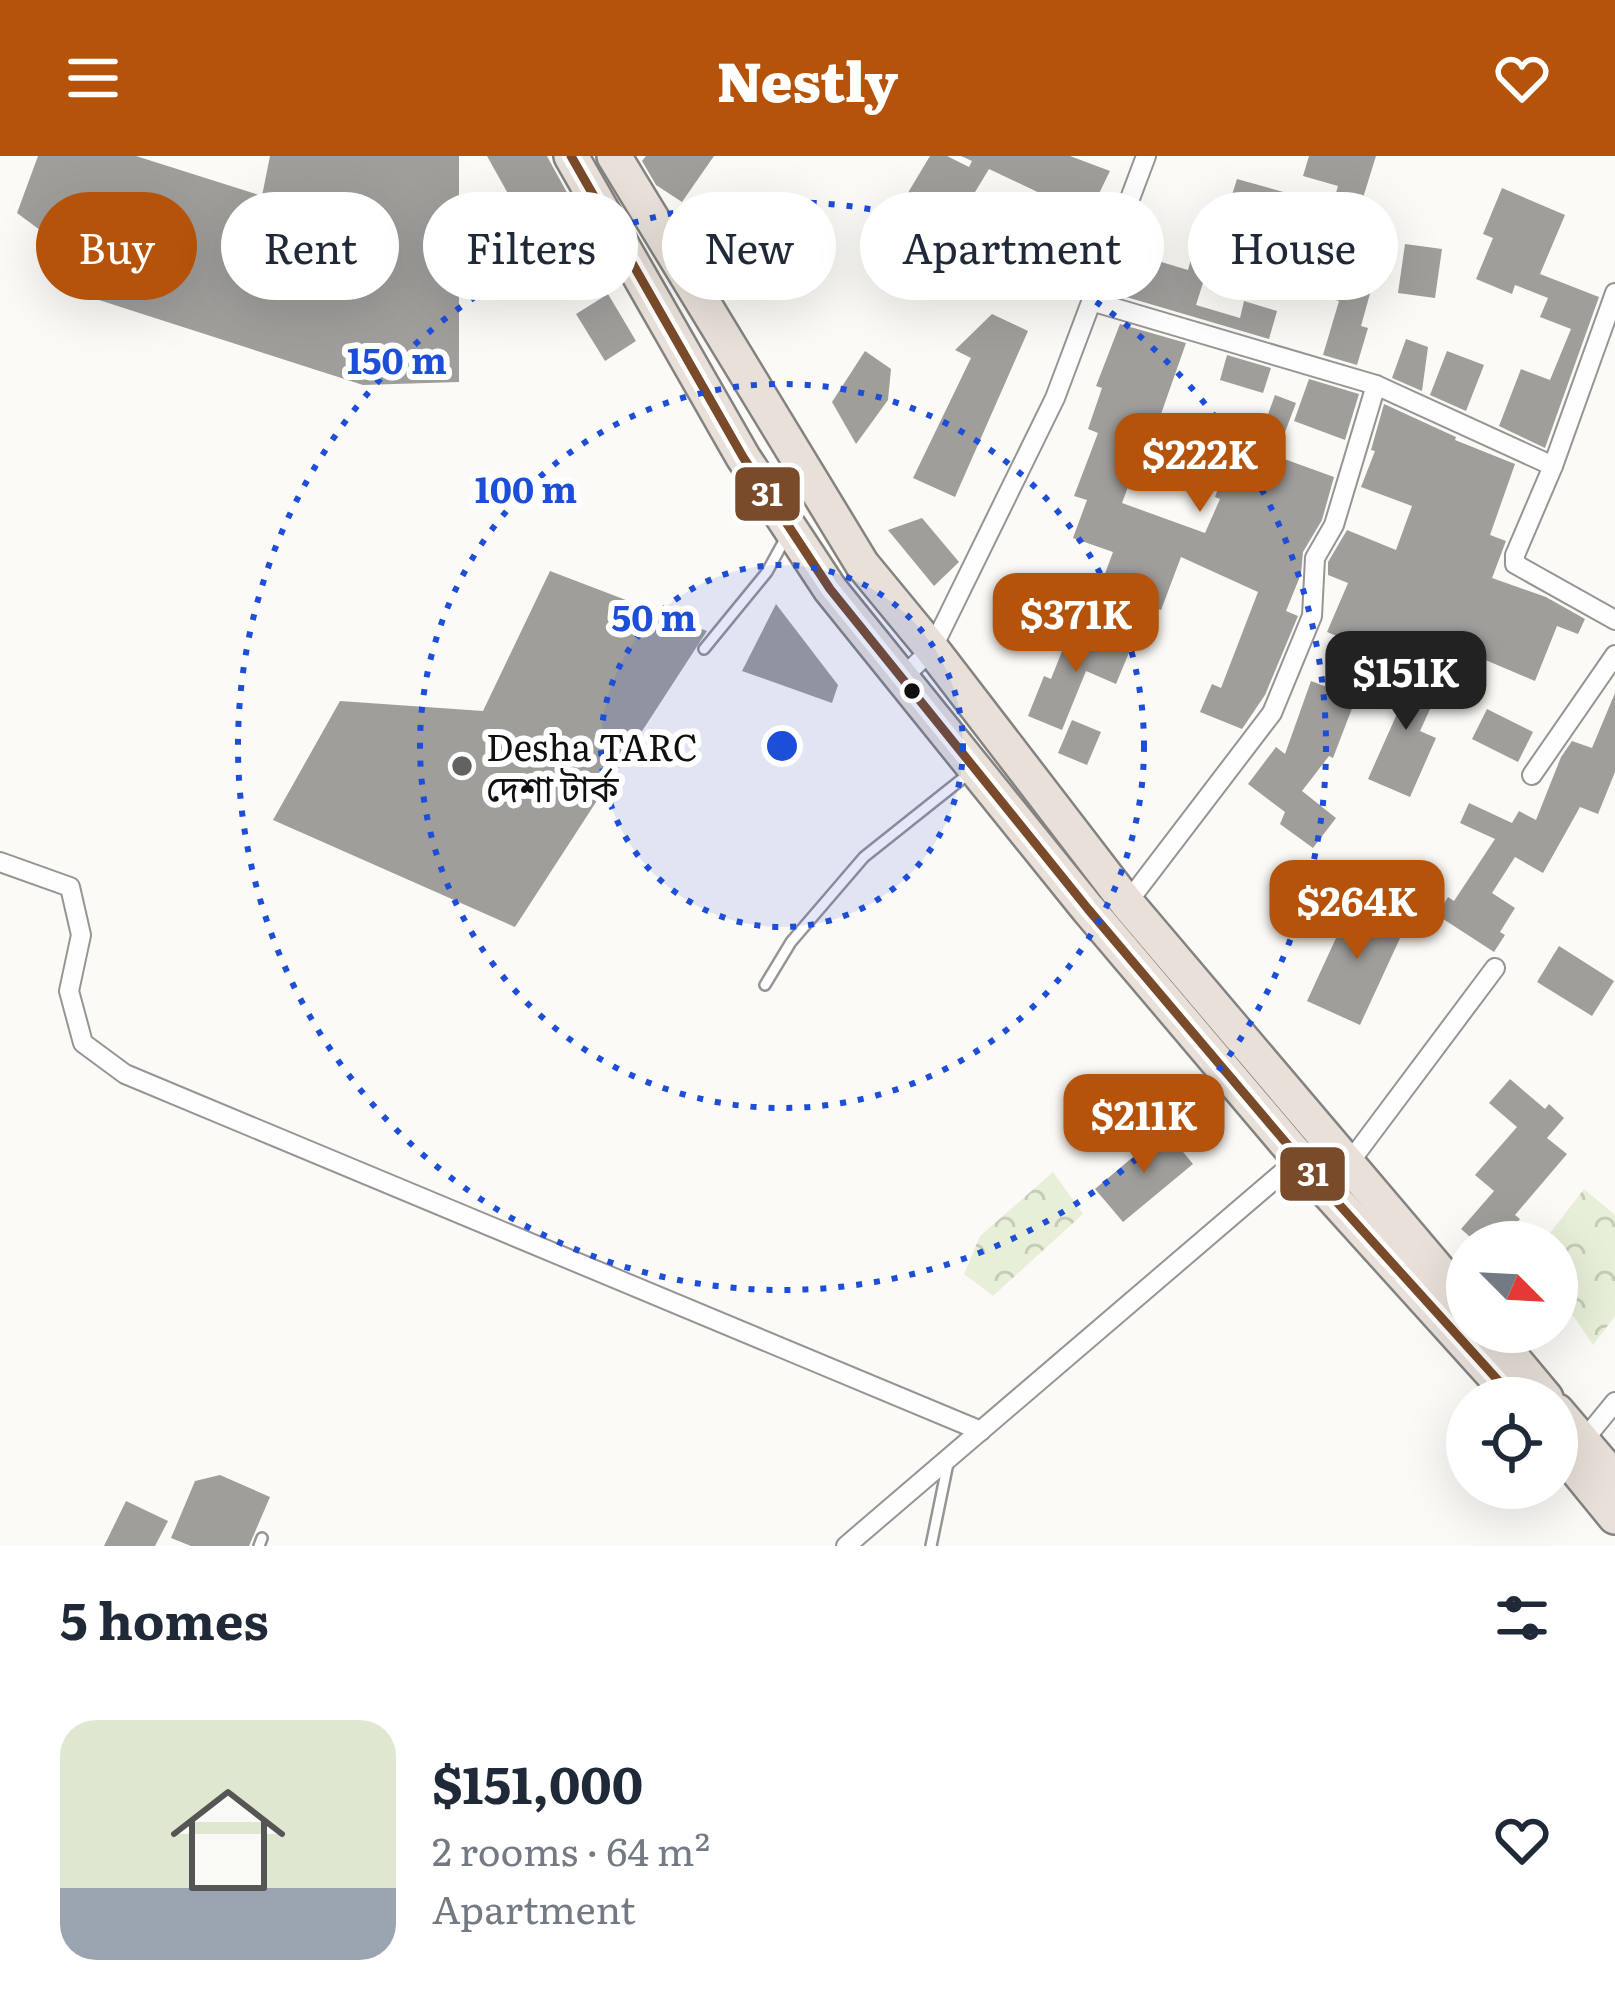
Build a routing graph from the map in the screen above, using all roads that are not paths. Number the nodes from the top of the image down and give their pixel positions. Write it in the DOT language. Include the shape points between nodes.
graph roads {
  1 [pos="571,156"];
  2 [pos="614,156"];
  3 [pos="1146,156"];
  4 [pos="1615,293"];
  5 [pos="1091,301"];
  6 [pos="1376,386"];
  7 [pos="1553,466"];
  8 [pos="790,529"];
  9 [pos="1615,620"];
  10 [pos="704,649"];
  11 [pos="932,649"];
  12 [pos="1615,656"];
  13 [pos="899,680"];
  14 [pos="976,769"];
  15 [pos="1532,776"];
  16 [pos="0,862"];
  17 [pos="1127,903"];
  18 [pos="1495,968"];
  19 [pos="765,986"];
  20 [pos="1312,1147"];
  21 [pos="1348,1163"];
  22 [pos="1446,1279"];
  23 [pos="1508,1353"];
  24 [pos="1497,1377"];
  25 [pos="1528,1377"];
  26 [pos="1615,1402"];
  27 [pos="981,1431"];
  28 [pos="1578,1436"];
  29 [pos="1578,1450"];
  30 [pos="1578,1456"];
  31 [pos="949,1458"];
  32 [pos="1615,1480"];
  33 [pos="1615,1517"];
  34 [pos="846,1546"];
  35 [pos="931,1546"];
  1 -- 8 [label="highway"];
  2 -- 11 [label="highway" via="862,564"];
  3 -- 5 [label="street"];
  4 -- 7 [label="street"];
  5 -- 6 [label="street"];
  5 -- 11 [label="street" via="1055,398"];
  6 -- 7 [label="street"];
  6 -- 17 [label="street" via="1334,525 1315,558 1312,616 1272,713"];
  7 -- 9 [label="street" via="1515,564"];
  8 -- 10 [label="lane"];
  8 -- 13 [label="highway"];
  11 -- 13 [label="street"];
  11 -- 17 [label="highway"];
  12 -- 15 [label="street"];
  13 -- 14 [label="highway"];
  14 -- 19 [label="lane" via="864,856 791,941"];
  14 -- 20 [label="highway" via="1088,909"];
  16 -- 27 [label="street" via="70,887 81,935 69,991 83,1042 125,1074"];
  17 -- 20 [label="highway"];
  18 -- 21 [label="street"];
  20 -- 21 [label="highway"];
  20 -- 24 [label="highway"];
  20 -- 27 [label="street"];
  21 -- 22 [label="highway"];
  23 -- 25 [label="highway"];
  26 -- 28 [label="street"];
  27 -- 31 [label="street"];
  29 -- 32 [label="highway"];
  30 -- 33 [label="highway"];
  31 -- 34 [label="street"];
  31 -- 35 [label="lane"];
}
